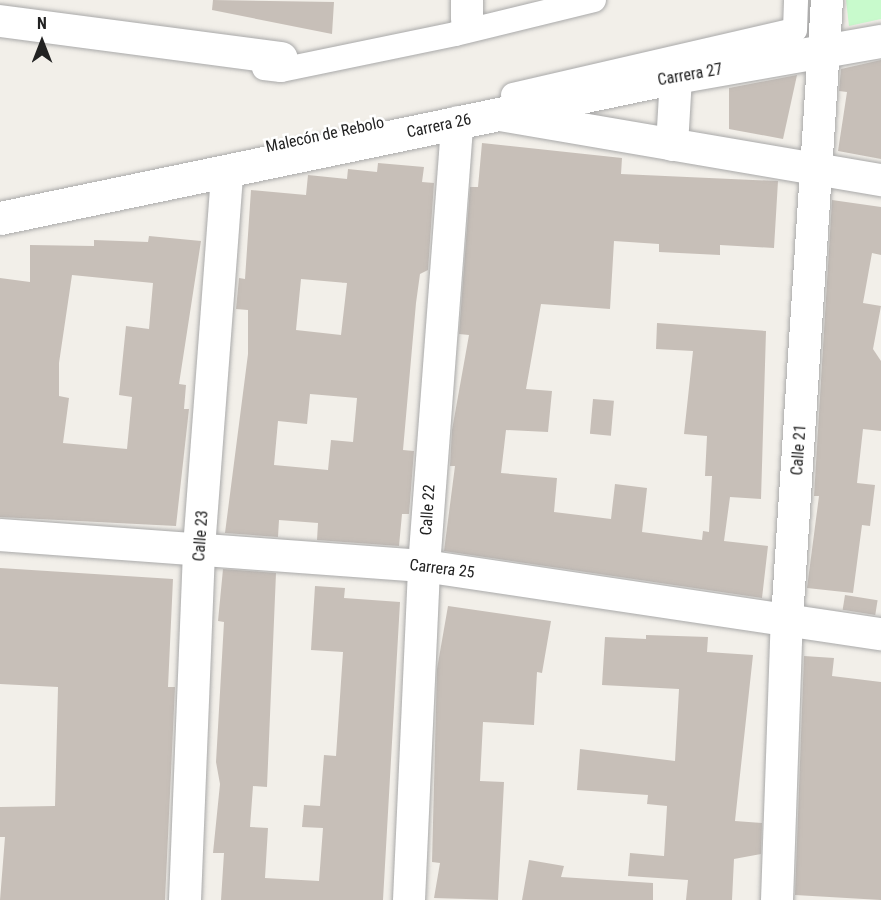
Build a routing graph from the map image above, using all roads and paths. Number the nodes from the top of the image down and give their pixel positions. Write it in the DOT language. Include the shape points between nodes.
graph roads {
  1 [pos="594,0"];
  2 [pos="796,0"];
  3 [pos="827,10"];
  4 [pos="0,21"];
  5 [pos="0,33"];
  6 [pos="881,41"];
  7 [pos="825,53"];
  8 [pos="282,58"];
  9 [pos="676,77"];
  10 [pos="499,114"];
  11 [pos="457,122"];
  12 [pos="672,145"];
  13 [pos="819,169"];
  14 [pos="227,172"];
  15 [pos="881,180"];
  16 [pos="0,202"];
  17 [pos="0,218"];
  18 [pos="0,535"];
  19 [pos="199,548"];
  20 [pos="424,566"];
  21 [pos="787,619"];
  22 [pos="881,634"];
  23 [pos="185,900"];
  24 [pos="409,900"];
  25 [pos="777,900"];
  1 -- 5 [label="street" via="281,70"];
  2 -- 16 [label="street, Malecón de Rebolo" via="795,30"];
  3 -- 7 [label="street, Calle 21"];
  4 -- 8 [label="street"];
  6 -- 7 [label="street, Carrera 27"];
  7 -- 9 [label="street, Carrera 27"];
  7 -- 13 [label="street, Calle 21"];
  9 -- 10 [label="street, Carrera 27"];
  9 -- 12 [label="street"];
  10 -- 11 [label="street, Carrera 26"];
  10 -- 12 [label="street, Carrera 26"];
  11 -- 14 [label="street, Carrera 26"];
  11 -- 20 [label="street, Calle 22"];
  12 -- 13 [label="street, Carrera 26"];
  13 -- 15 [label="street, Carrera 26"];
  13 -- 21 [label="street, Calle 21"];
  14 -- 17 [label="street, Carrera 26"];
  14 -- 19 [label="street, Calle 23"];
  18 -- 19 [label="street, Carrera 25"];
  19 -- 20 [label="street, Carrera 25"];
  19 -- 23 [label="street, Calle 23"];
  20 -- 21 [label="street, Carrera 25"];
  20 -- 24 [label="street, Calle 22"];
  21 -- 22 [label="street, Carrera 25"];
  21 -- 25 [label="street, Calle 21"];
}
